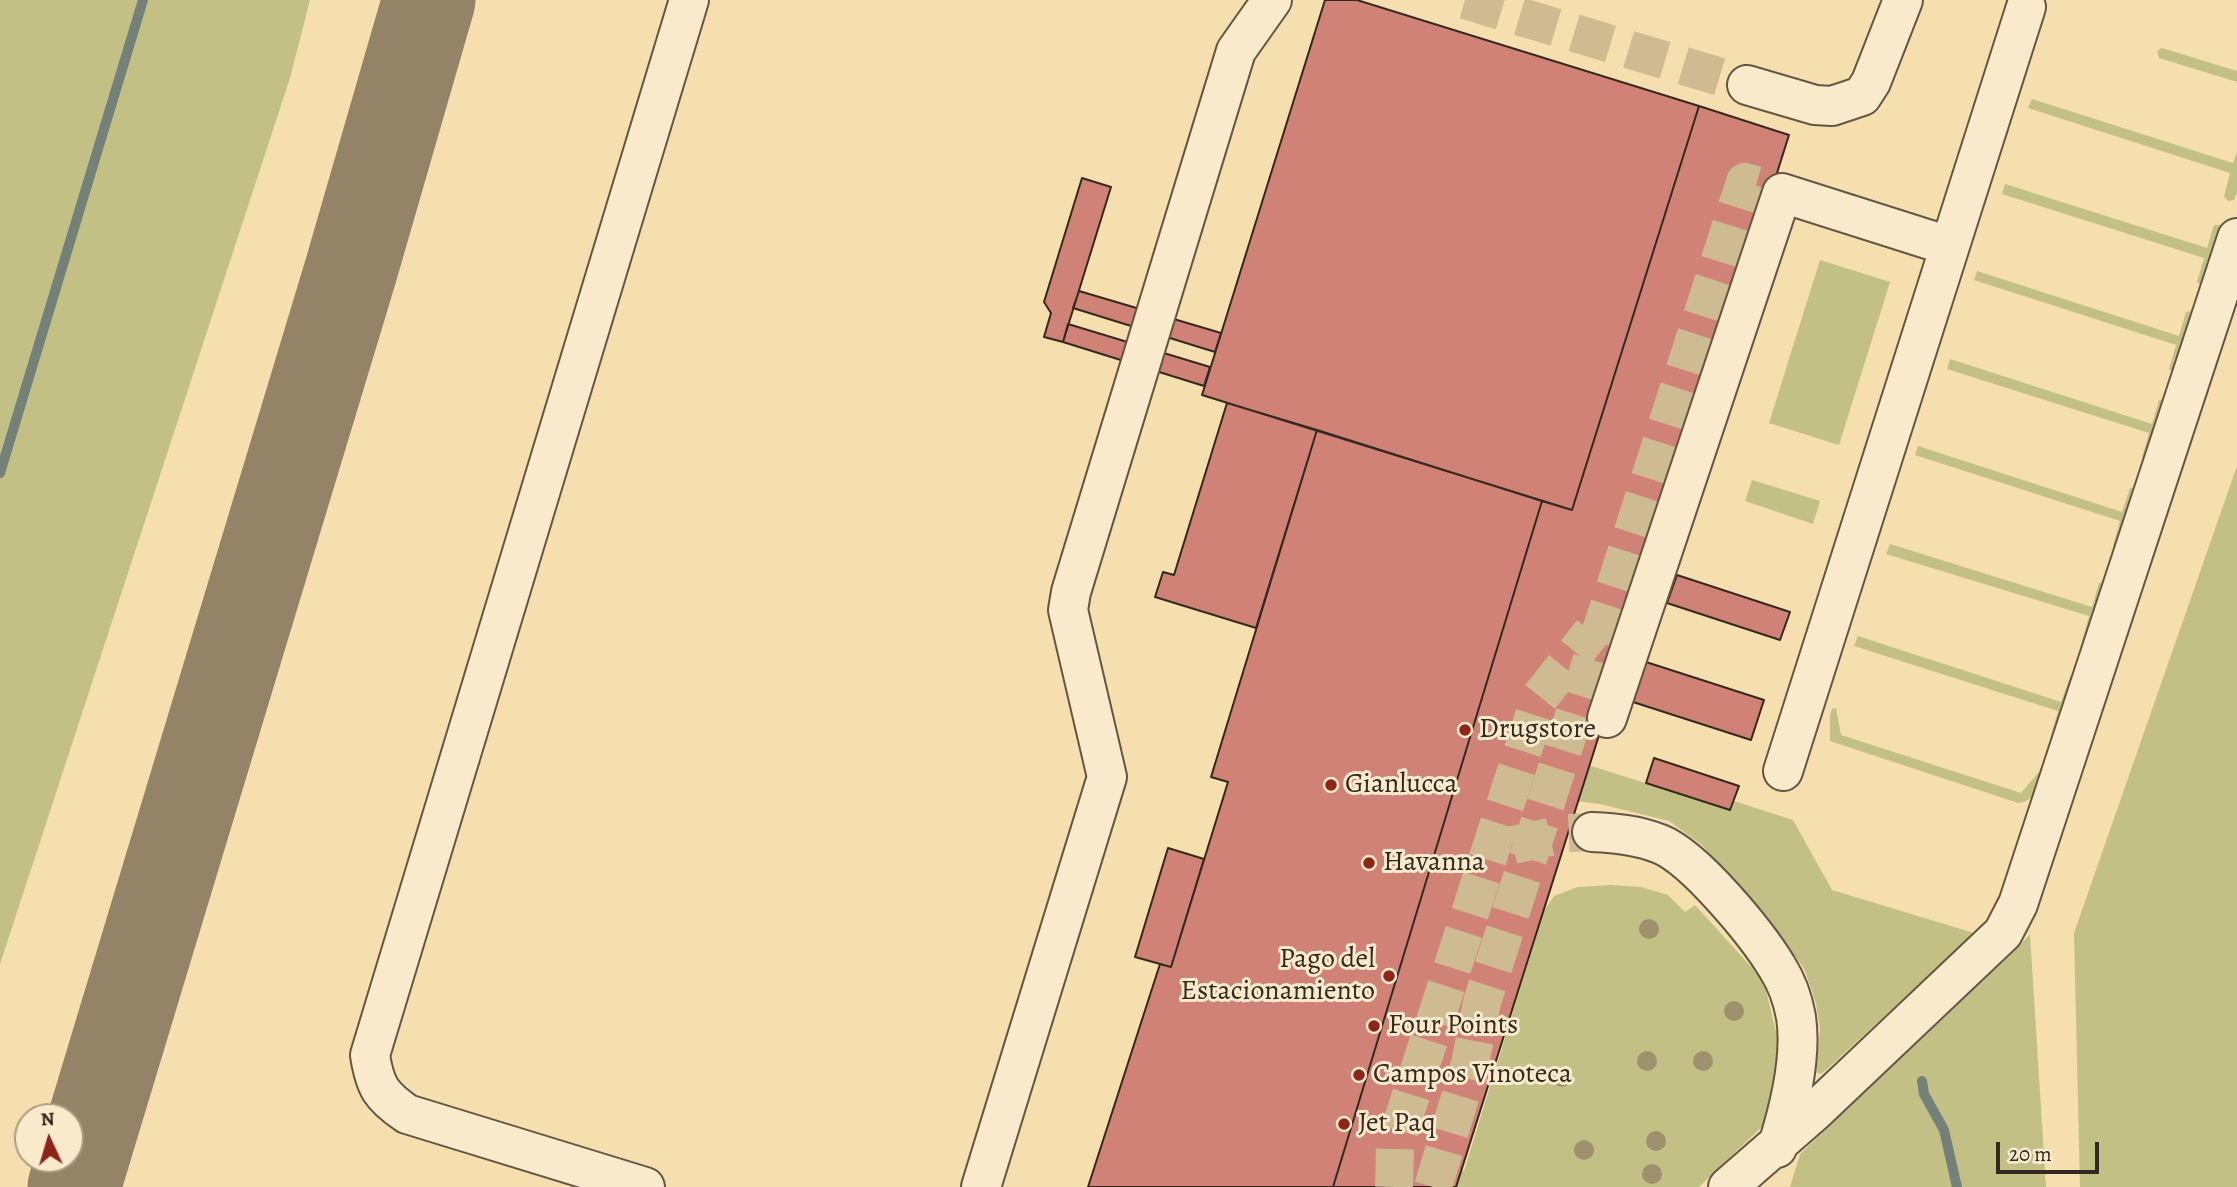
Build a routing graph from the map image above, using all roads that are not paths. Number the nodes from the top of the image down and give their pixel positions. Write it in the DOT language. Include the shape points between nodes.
graph roads {
  1 [pos="689,0"];
  2 [pos="1272,0"];
  3 [pos="1903,0"];
  4 [pos="2026,7"];
  5 [pos="1747,85"];
  6 [pos="2237,239"];
  7 [pos="1949,246"];
  8 [pos="1607,718"];
  9 [pos="1783,771"];
  10 [pos="1592,832"];
  11 [pos="1779,1141"];
  12 [pos="645,1187"];
  13 [pos="981,1187"];
  14 [pos="1728,1187"];
  15 [pos="1766,1187"];
  1 -- 12 [label="lane" via="370,1055 374,1080 387,1100 407,1114"];
  2 -- 13 [label="lane" via="1236,51 1071,592 1068,610 1107,777"];
  3 -- 5 [label="lane" via="1862,96 1824,106"];
  4 -- 7 [label="lane"];
  6 -- 11 [label="lane" via="2018,904 2003,933"];
  7 -- 8 [label="lane" via="1782,194"];
  7 -- 9 [label="lane"];
  10 -- 11 [label="lane" via="1626,834 1662,845 1684,859 1740,916 1777,967 1796,1016 1798,1041"];
  11 -- 14 [label="lane"];
  11 -- 15 [label="lane"];
}
